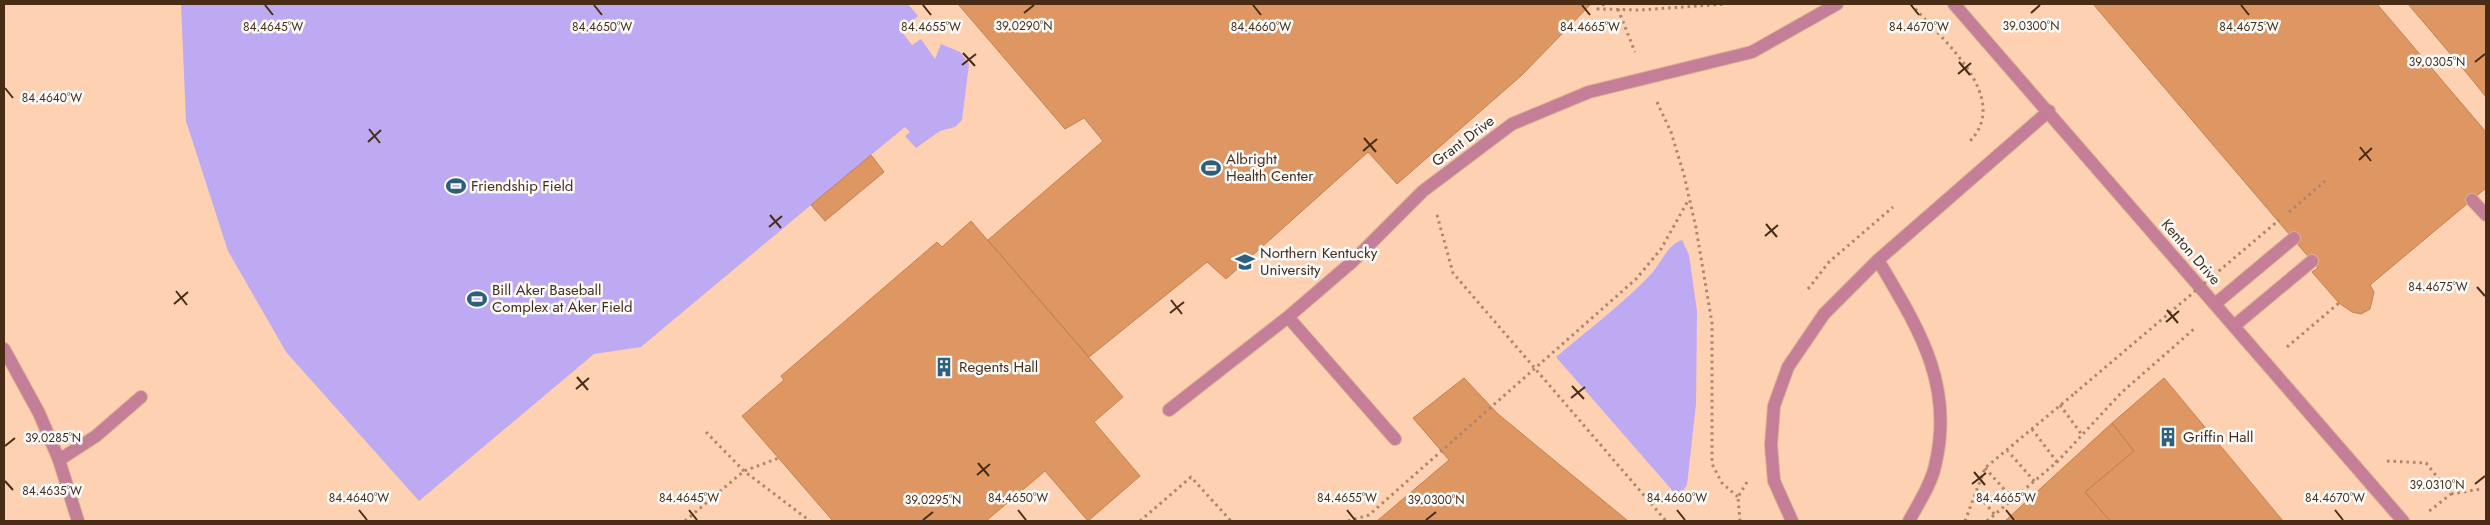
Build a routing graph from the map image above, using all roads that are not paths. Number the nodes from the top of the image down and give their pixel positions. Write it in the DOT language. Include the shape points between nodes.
graph roads {
  1 [pos="1837,4"];
  2 [pos="1954,4"];
  3 [pos="2049,111"];
  4 [pos="2472,200"];
  5 [pos="2486,215"];
  6 [pos="2294,238"];
  7 [pos="1878,260"];
  8 [pos="2312,261"];
  9 [pos="2215,304"];
  10 [pos="1288,317"];
  11 [pos="2234,326"];
  12 [pos="4,349"];
  13 [pos="141,397"];
  14 [pos="1168,410"];
  15 [pos="1394,439"];
  16 [pos="59,460"];
  17 [pos="78,521"];
  18 [pos="1792,521"];
  19 [pos="1909,521"];
  20 [pos="2403,521"];
  1 -- 10 [label="street, Grant Drive" via="1752,52 1589,92 1512,124 1423,191 1352,262"];
  2 -- 3 [label="street, Kenton Drive"];
  3 -- 7 [label="street"];
  3 -- 9 [label="street, Kenton Drive"];
  4 -- 5 [label="street"];
  6 -- 9 [label="street"];
  7 -- 18 [label="street" via="1824,314 1788,367 1774,406 1771,444 1774,481"];
  7 -- 19 [label="street" via="1905,307 1934,369 1942,412 1935,467"];
  8 -- 11 [label="street"];
  9 -- 11 [label="street, Kenton Drive"];
  10 -- 14 [label="street, Grant Drive"];
  10 -- 15 [label="street"];
  11 -- 20 [label="street, Kenton Drive"];
  12 -- 16 [label="street" via="39,413"];
  13 -- 16 [label="street" via="96,436"];
  16 -- 17 [label="street"];
}
